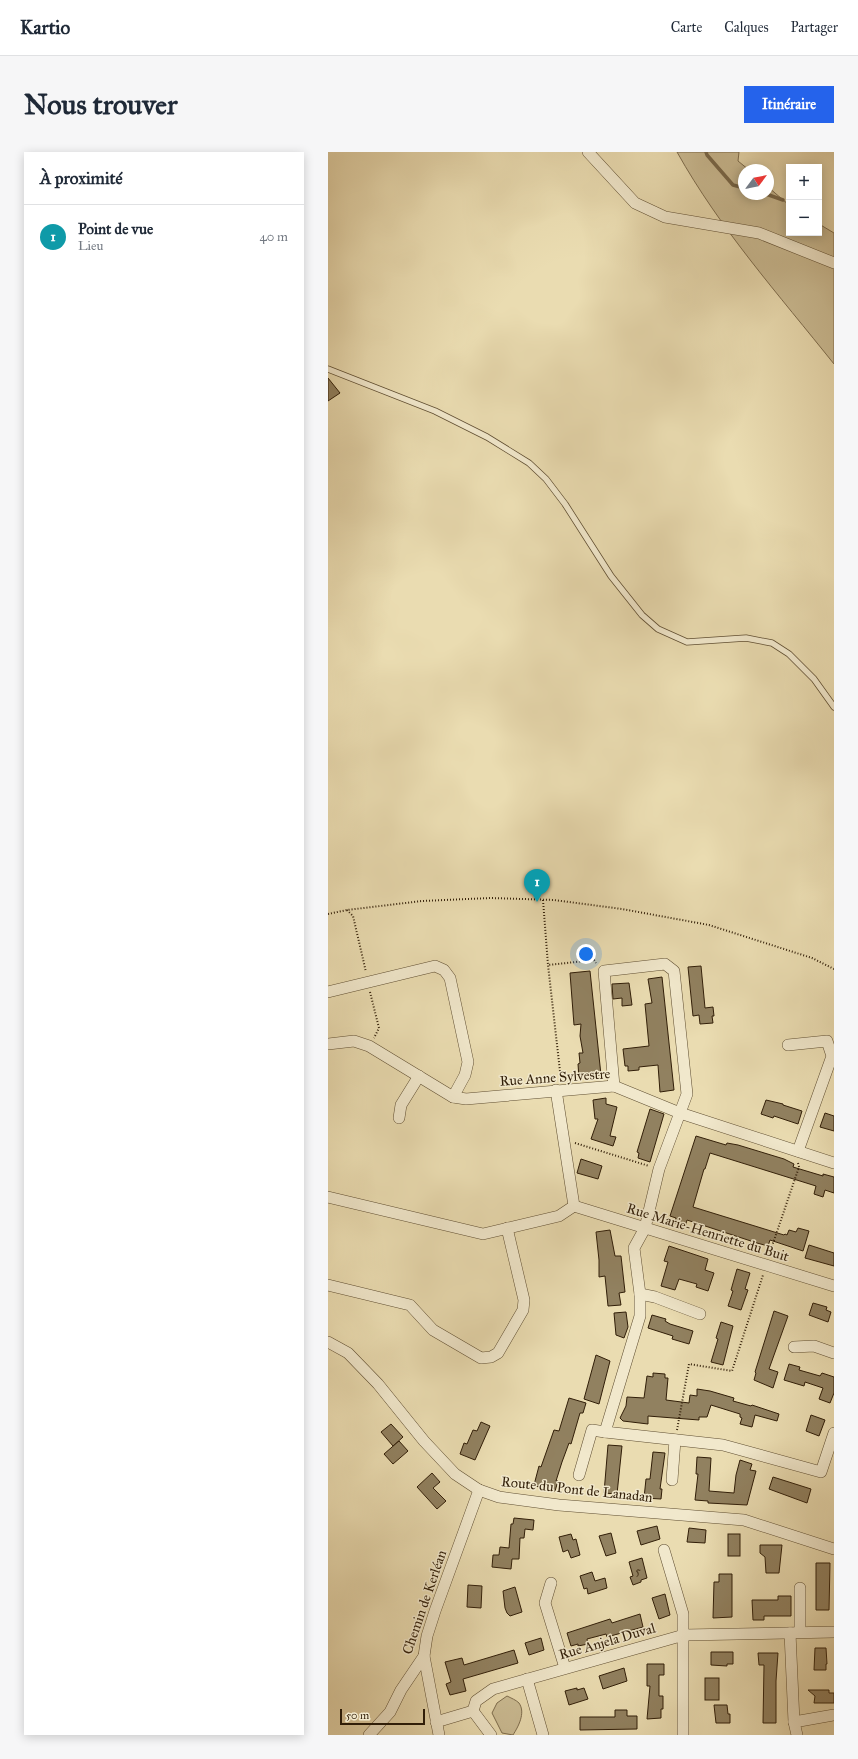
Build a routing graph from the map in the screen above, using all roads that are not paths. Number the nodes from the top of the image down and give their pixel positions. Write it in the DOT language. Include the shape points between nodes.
graph roads {
  1 [pos="588,152"];
  2 [pos="834,263"];
  3 [pos="328,369"];
  4 [pos="834,707"];
  5 [pos="328,992"];
  6 [pos="328,1044"];
  7 [pos="788,1045"];
  8 [pos="419,1076"];
  9 [pos="614,1086"];
  10 [pos="559,1090"];
  11 [pos="453,1097"];
  12 [pos="680,1113"];
  13 [pos="399,1118"];
  14 [pos="798,1152"];
  15 [pos="834,1163"];
  16 [pos="328,1196"];
  17 [pos="574,1206"];
  18 [pos="507,1228"];
  19 [pos="645,1228"];
  20 [pos="328,1285"];
  21 [pos="834,1286"];
  22 [pos="640,1294"];
  23 [pos="700,1314"];
  24 [pos="328,1342"];
  25 [pos="794,1347"];
  26 [pos="834,1353"];
  27 [pos="605,1432"];
  28 [pos="834,1434"];
  29 [pos="675,1440"];
  30 [pos="579,1475"];
  31 [pos="672,1480"];
  32 [pos="479,1490"];
  33 [pos="834,1549"];
  34 [pos="664,1550"];
  35 [pos="551,1583"];
  36 [pos="800,1588"];
  37 [pos="834,1632"];
  38 [pos="795,1633"];
  39 [pos="684,1635"];
  40 [pos="424,1656"];
  41 [pos="565,1668"];
  42 [pos="527,1679"];
  43 [pos="472,1711"];
  44 [pos="834,1715"];
  45 [pos="436,1722"];
  46 [pos="794,1722"];
  47 [pos="369,1735"];
  48 [pos="439,1735"];
  49 [pos="491,1735"];
  50 [pos="543,1735"];
  51 [pos="683,1735"];
  52 [pos="797,1735"];
  1 -- 2 [label="street" via="635,203 665,217 759,233"];
  3 -- 4 [label="lane" via="435,411 487,437 530,463 566,504 611,576 642,615 658,630 688,642 746,638 772,643 790,654 814,679"];
  5 -- 11 [label="street" via="435,966 444,970 450,978 468,1062 465,1075"];
  6 -- 8 [label="street, Rue Anne Sylvestre" via="354,1041 369,1046"];
  7 -- 14 [label="street" via="827,1042 832,1056"];
  8 -- 11 [label="street, Rue Anne Sylvestre"];
  8 -- 13 [label="street" via="401,1106"];
  9 -- 10 [label="street, Rue Anne Sylvestre"];
  9 -- 12 [label="street, Rue Anne Sylvestre"];
  9 -- 12 [label="street" via="604,971 665,964 674,971 687,1094"];
  10 -- 11 [label="street, Rue Anne Sylvestre" via="466,1099"];
  10 -- 17 [label="street"];
  12 -- 14 [label="street, Rue Anne Sylvestre"];
  12 -- 19 [label="street" via="659,1169"];
  14 -- 15 [label="street, Rue Anne Sylvestre"];
  16 -- 18 [label="street" via="483,1234"];
  17 -- 18 [label="street" via="558,1216"];
  17 -- 19 [label="street, Rue Marie-Henriette du Buit"];
  18 -- 20 [label="street" via="524,1300 523,1310 498,1353 491,1358 481,1358 433,1330 410,1305"];
  19 -- 21 [label="street, Rue Marie-Henriette du Buit"];
  19 -- 22 [label="street" via="634,1248"];
  22 -- 23 [label="street"];
  22 -- 27 [label="street" via="640,1316"];
  24 -- 32 [label="street, Route du Pont de Lanadan" via="348,1353 455,1474"];
  25 -- 26 [label="street" via="814,1346"];
  27 -- 29 [label="street"];
  27 -- 30 [label="street" via="592,1430"];
  28 -- 29 [label="street" via="821,1472 723,1445"];
  29 -- 31 [label="street"];
  32 -- 33 [label="street, Route du Pont de Lanadan" via="499,1497 558,1505 744,1520"];
  32 -- 40 [label="street, Chemin de Kerléan" via="427,1636"];
  34 -- 39 [label="street" via="683,1614"];
  35 -- 41 [label="street" via="545,1603"];
  36 -- 38 [label="street"];
  37 -- 38 [label="street, Rue Anjela Duval"];
  38 -- 39 [label="street, Rue Anjela Duval"];
  38 -- 46 [label="street"];
  39 -- 41 [label="street, Rue Anjela Duval"];
  39 -- 51 [label="street"];
  40 -- 45 [label="street"];
  40 -- 47 [label="street, Chemin de Kerléan" via="401,1690 390,1712"];
  41 -- 42 [label="street, Rue Anjela Duval"];
  42 -- 43 [label="street, Rue Anjela Duval" via="493,1689 476,1701"];
  42 -- 50 [label="street"];
  43 -- 45 [label="street"];
  43 -- 49 [label="street"];
  44 -- 46 [label="street"];
  45 -- 48 [label="street"];
  46 -- 52 [label="street"];
}
